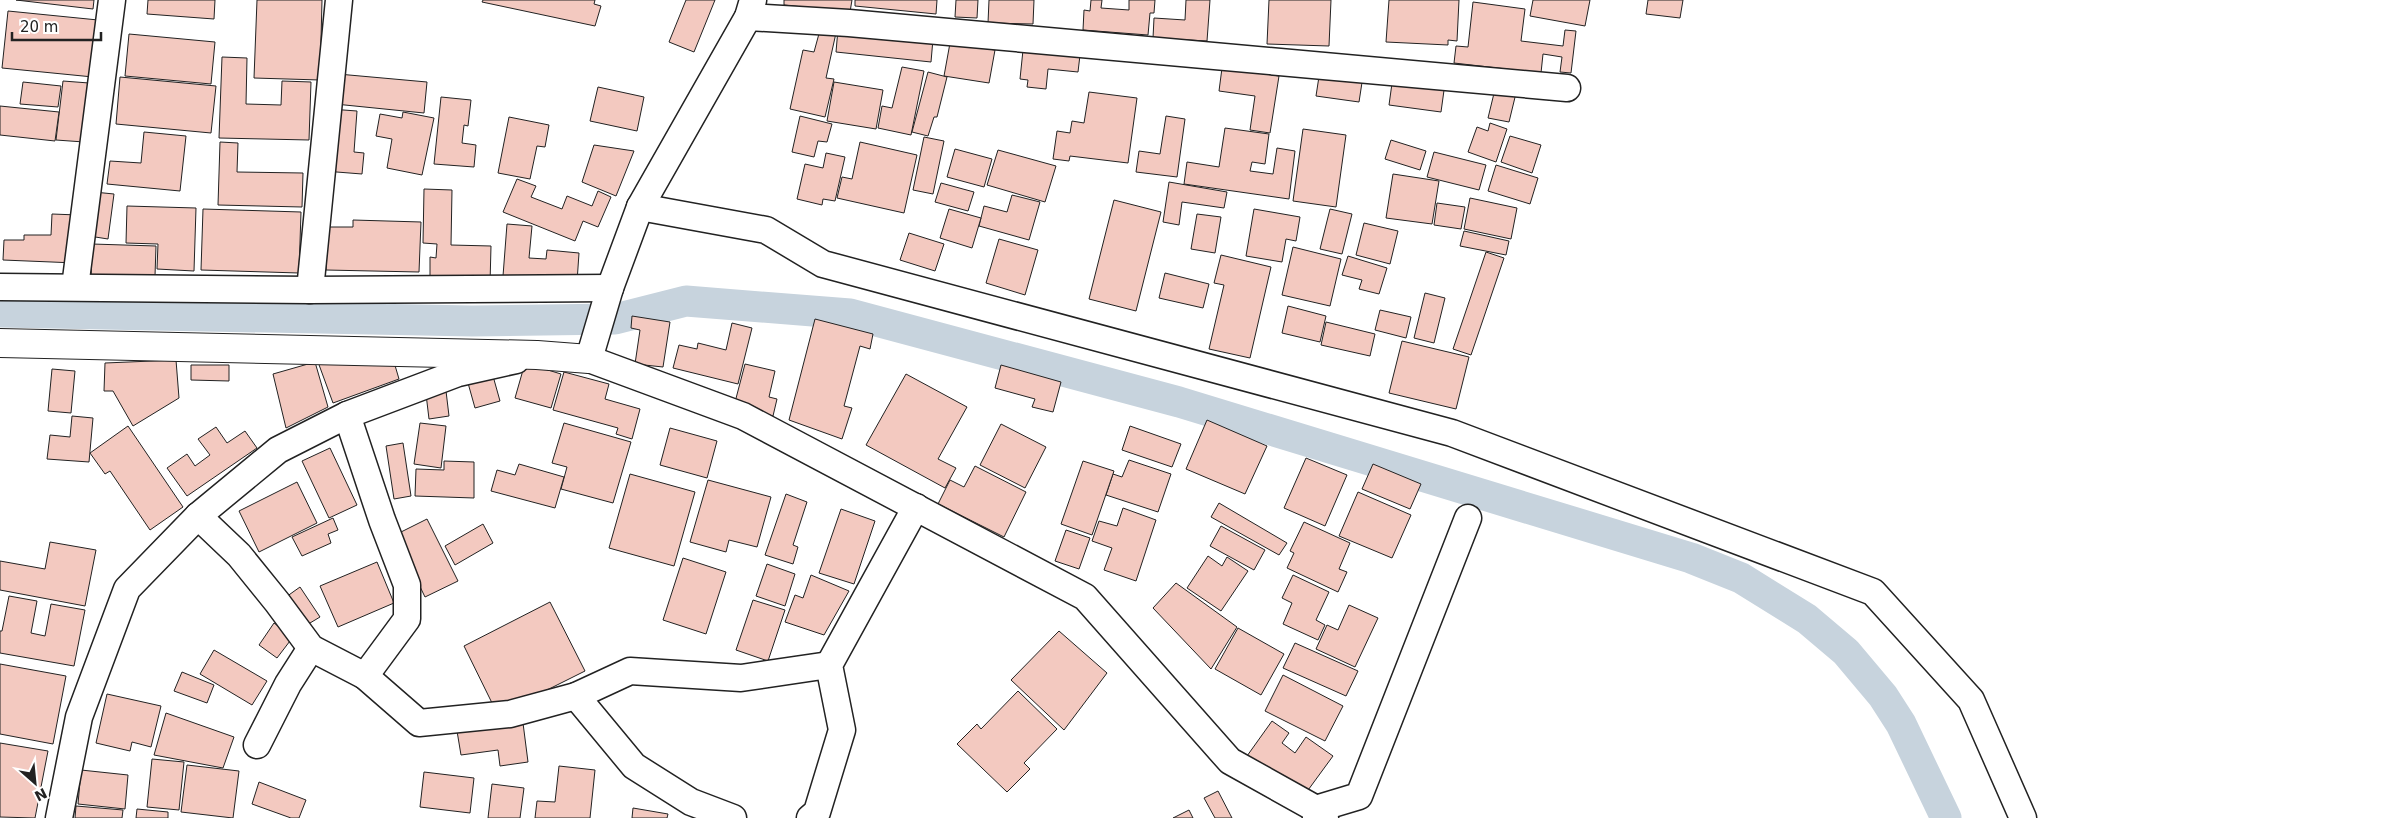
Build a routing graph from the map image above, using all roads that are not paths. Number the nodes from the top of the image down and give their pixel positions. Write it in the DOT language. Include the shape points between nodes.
graph roads {
  1 [pos="112,0"];
  2 [pos="339,0"];
  3 [pos="751,8"];
  4 [pos="1567,88"];
  5 [pos="640,207"];
  6 [pos="0,287"];
  7 [pos="75,287"];
  8 [pos="610,288"];
  9 [pos="310,290"];
  10 [pos="0,343"];
  11 [pos="536,355"];
  12 [pos="588,358"];
  13 [pos="347,415"];
  14 [pos="916,506"];
  15 [pos="198,516"];
  16 [pos="1468,518"];
  17 [pos="311,648"];
  18 [pos="829,665"];
  19 [pos="366,676"];
  20 [pos="576,696"];
  21 [pos="257,745"];
  22 [pos="1319,815"];
  23 [pos="59,818"];
  24 [pos="733,818"];
  25 [pos="810,818"];
  26 [pos="2023,818"];
  1 -- 7 [label="street"];
  2 -- 9 [label="street"];
  3 -- 4 [label="street" via="849,23"];
  3 -- 5 [label="street"];
  5 -- 8 [label="street"];
  5 -- 26 [label="street" via="766,230 823,264 1452,433 1873,592 1971,700"];
  6 -- 7 [label="street"];
  7 -- 9 [label="street"];
  8 -- 9 [label="street"];
  8 -- 12 [label="street"];
  10 -- 11 [label="street"];
  11 -- 12 [label="street"];
  11 -- 13 [label="street" via="458,373"];
  12 -- 14 [label="street" via="743,416"];
  13 -- 15 [label="street" via="278,450"];
  13 -- 19 [label="street" via="407,585 407,619"];
  14 -- 18 [label="street"];
  14 -- 22 [label="street" via="1085,597 1230,761"];
  15 -- 17 [label="street" via="239,555"];
  15 -- 23 [label="street" via="126,590 79,717"];
  16 -- 22 [label="street" via="1359,796"];
  17 -- 19 [label="street"];
  17 -- 21 [label="street" via="288,684"];
  18 -- 20 [label="street" via="741,678 630,672"];
  18 -- 25 [label="street" via="842,730 816,812"];
  19 -- 20 [label="street" via="419,723 510,714"];
  20 -- 24 [label="street" via="634,766 690,802"];
}
